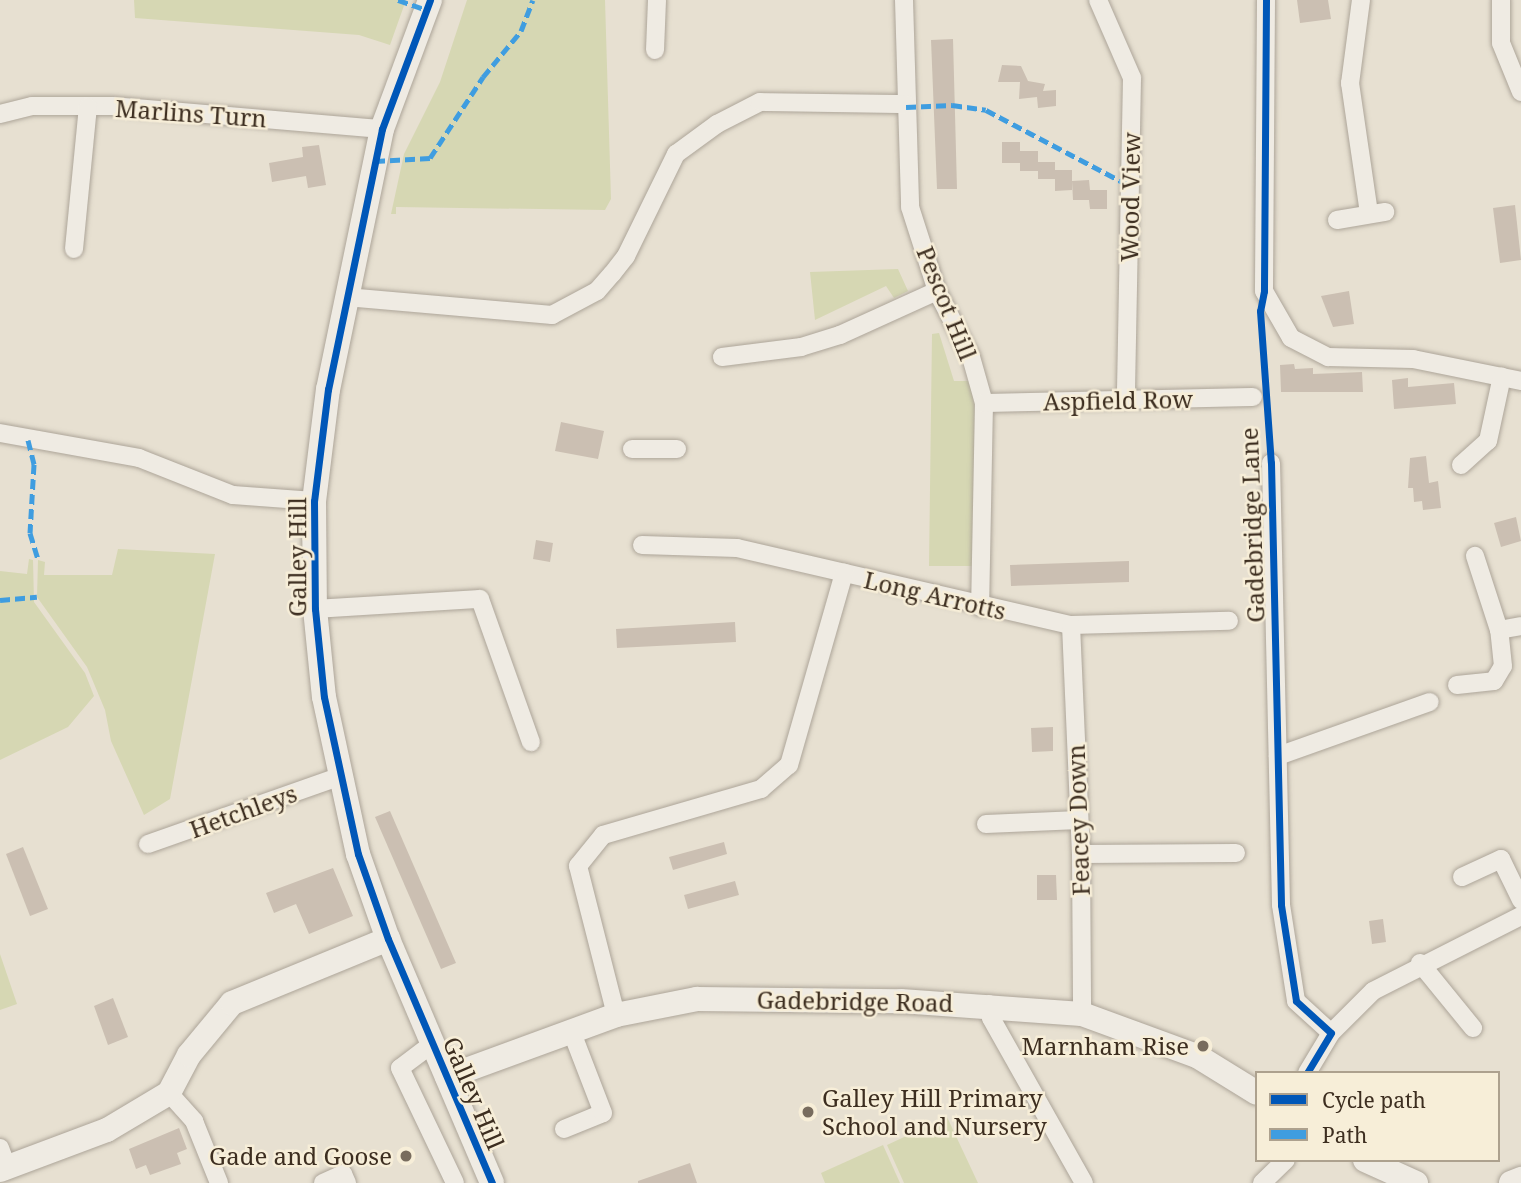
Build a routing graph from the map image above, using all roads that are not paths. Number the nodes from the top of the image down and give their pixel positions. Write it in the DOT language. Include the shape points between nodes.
graph roads {
  1 [pos="430,0"];
  2 [pos="657,0"];
  3 [pos="904,0"];
  4 [pos="1098,0"];
  5 [pos="1266,0"];
  6 [pos="1361,0"];
  7 [pos="1501,0"];
  8 [pos="655,50"];
  9 [pos="1521,92"];
  10 [pos="906,104"];
  11 [pos="88,107"];
  12 [pos="0,114"];
  13 [pos="382,129"];
  14 [pos="1337,219"];
  15 [pos="74,248"];
  16 [pos="937,291"];
  17 [pos="346,297"];
  18 [pos="722,357"];
  19 [pos="1502,376"];
  20 [pos="1521,381"];
  21 [pos="1253,397"];
  22 [pos="1126,400"];
  23 [pos="984,402"];
  24 [pos="0,433"];
  25 [pos="632,449"];
  26 [pos="677,449"];
  27 [pos="1271,463"];
  28 [pos="1461,465"];
  29 [pos="314,501"];
  30 [pos="642,545"];
  31 [pos="1475,556"];
  32 [pos="844,573"];
  33 [pos="980,607"];
  34 [pos="315,609"];
  35 [pos="1229,621"];
  36 [pos="1071,625"];
  37 [pos="1521,626"];
  38 [pos="1499,630"];
  39 [pos="1457,685"];
  40 [pos="1430,702"];
  41 [pos="531,742"];
  42 [pos="1278,756"];
  43 [pos="338,777"];
  44 [pos="1079,820"];
  45 [pos="986,824"];
  46 [pos="148,845"];
  47 [pos="1236,853"];
  48 [pos="1081,854"];
  49 [pos="1462,877"];
  50 [pos="1521,900"];
  51 [pos="1521,916"];
  52 [pos="388,939"];
  53 [pos="1420,963"];
  54 [pos="989,1004"];
  55 [pos="1082,1014"];
  56 [pos="616,1015"];
  57 [pos="1473,1028"];
  58 [pos="571,1030"];
  59 [pos="1331,1032"];
  60 [pos="432,1045"];
  61 [pos="1308,1071"];
  62 [pos="447,1077"];
  63 [pos="1255,1092"];
  64 [pos="169,1093"];
  65 [pos="564,1129"];
  66 [pos="2,1162"];
  67 [pos="1284,1162"];
  68 [pos="1369,1162"];
  69 [pos="1521,1180"];
  70 [pos="1407,1182"];
  71 [pos="219,1183"];
  72 [pos="323,1183"];
  73 [pos="347,1183"];
  74 [pos="455,1183"];
  75 [pos="492,1183"];
  76 [pos="1084,1183"];
  77 [pos="1262,1183"];
  78 [pos="1511,1183"];
  1 -- 13 [label="street, Galley Hill"];
  2 -- 8 [label="street"];
  3 -- 10 [label="street, Pescot Hill"];
  4 -- 22 [label="street, Wood View" via="1132,78"];
  5 -- 19 [label="street" via="1264,291 1291,338 1328,357 1413,359"];
  6 -- 14 [label="street" via="1350,83 1377,212"];
  7 -- 9 [label="street" via="1502,43"];
  10 -- 16 [label="street, Pescot Hill" via="910,206"];
  10 -- 17 [label="street" via="760,102 717,124 676,154 626,256 612,274 597,291 552,314"];
  11 -- 12 [label="street, Marlins Turn" via="32,106"];
  11 -- 13 [label="street, Marlins Turn" via="165,108"];
  11 -- 15 [label="street"];
  13 -- 17 [label="street, Galley Hill"];
  16 -- 18 [label="street" via="827,339"];
  16 -- 23 [label="street, Pescot Hill" via="971,357"];
  17 -- 29 [label="street, Galley Hill" via="328,389"];
  19 -- 20 [label="street"];
  19 -- 28 [label="street" via="1488,441"];
  21 -- 22 [label="street, Aspfield Row"];
  22 -- 23 [label="street, Aspfield Row"];
  23 -- 33 [label="street, Pescot Hill"];
  24 -- 29 [label="street" via="139,458 233,495"];
  25 -- 26 [label="street"];
  27 -- 42 [label="street, Gadebridge Lane"];
  29 -- 34 [label="street, Galley Hill"];
  30 -- 32 [label="street, Long Arrotts" via="737,548"];
  31 -- 38 [label="street"];
  32 -- 33 [label="street, Long Arrotts"];
  32 -- 56 [label="street" via="789,765 761,789 603,835 579,866"];
  33 -- 36 [label="street, Long Arrotts"];
  34 -- 41 [label="street" via="480,599"];
  34 -- 43 [label="street, Galley Hill"];
  35 -- 36 [label="street, Long Arrotts"];
  36 -- 44 [label="street, Feacey Down"];
  37 -- 38 [label="street"];
  38 -- 39 [label="street" via="1500,678"];
  40 -- 42 [label="street"];
  42 -- 59 [label="street, Gadebridge Lane" via="1281,905 1296,1001"];
  43 -- 46 [label="street, Hetchleys"];
  43 -- 52 [label="street, Galley Hill"];
  44 -- 45 [label="street"];
  44 -- 48 [label="street, Feacey Down"];
  47 -- 48 [label="street"];
  48 -- 55 [label="street, Feacey Down"];
  49 -- 50 [label="street" via="1501,859"];
  51 -- 53 [label="street"];
  52 -- 60 [label="street, Galley Hill"];
  52 -- 64 [label="street" via="232,1003 189,1055"];
  53 -- 57 [label="street"];
  53 -- 59 [label="street" via="1373,991"];
  54 -- 55 [label="street, Gadebridge Road"];
  54 -- 56 [label="street, Gadebridge Road" via="697,999"];
  54 -- 76 [label="street" via="991,1018"];
  55 -- 63 [label="street, Gadebridge Road" via="1197,1056"];
  56 -- 58 [label="street, Gadebridge Road"];
  58 -- 62 [label="street, Gadebridge Road"];
  58 -- 65 [label="street" via="603,1113"];
  59 -- 61 [label="street"];
  60 -- 62 [label="street, Galley Hill"];
  60 -- 74 [label="street" via="400,1068"];
  62 -- 75 [label="street, Galley Hill"];
  64 -- 66 [label="street" via="107,1130"];
  64 -- 71 [label="street" via="194,1121"];
  67 -- 77 [label="street"];
  68 -- 70 [label="street"];
  69 -- 78 [label="street"];
  72 -- 73 [label="street" via="343,1174"];
}
